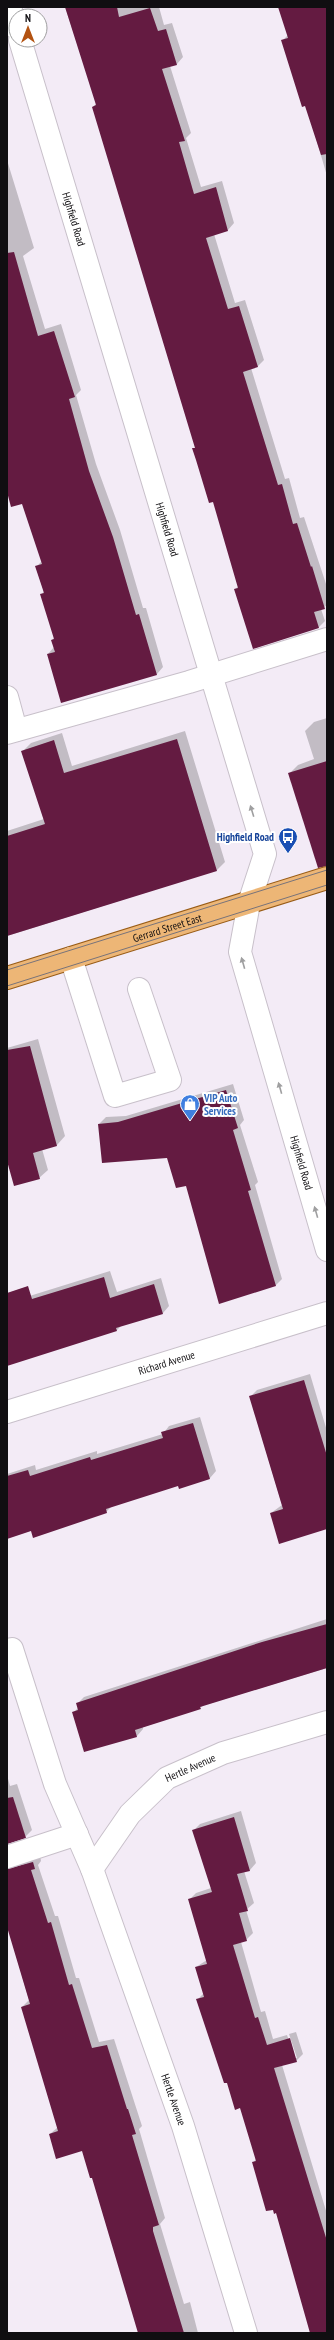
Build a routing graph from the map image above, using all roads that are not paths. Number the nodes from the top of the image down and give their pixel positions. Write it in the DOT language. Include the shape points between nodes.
graph roads {
  1 [pos="22,48"];
  2 [pos="327,638"];
  3 [pos="211,675"];
  4 [pos="7,697"];
  5 [pos="12,731"];
  6 [pos="327,878"];
  7 [pos="249,903"];
  8 [pos="71,958"];
  9 [pos="7,978"];
  10 [pos="139,989"];
  11 [pos="327,1250"];
  12 [pos="327,1313"];
  13 [pos="7,1412"];
  14 [pos="12,1650"];
  15 [pos="327,1722"];
  16 [pos="77,1834"];
  17 [pos="7,1857"];
  18 [pos="92,1869"];
  19 [pos="246,2333"];
  1 -- 3 [label="street, Highfield Road"];
  2 -- 3 [label="street"];
  3 -- 5 [label="street"];
  7 -- 3 [label="street, Highfield Road, one-way" via="265,854"];
  4 -- 5 [label="street"];
  6 -- 7 [label="main road, Gerrard Street East"];
  7 -- 8 [label="main road, Gerrard Street East"];
  11 -- 7 [label="street, Highfield Road, one-way" via="240,952"];
  8 -- 9 [label="main road, Gerrard Street East"];
  8 -- 10 [label="street" via="115,1096 170,1080"];
  12 -- 13 [label="street, Richard Avenue"];
  14 -- 16 [label="street, Hertle Avenue" via="55,1784"];
  15 -- 18 [label="street, Hertle Avenue" via="223,1753 167,1778 130,1814"];
  16 -- 17 [label="street"];
  16 -- 18 [label="street, Hertle Avenue"];
  18 -- 19 [label="street, Hertle Avenue" via="183,2126"];
}
